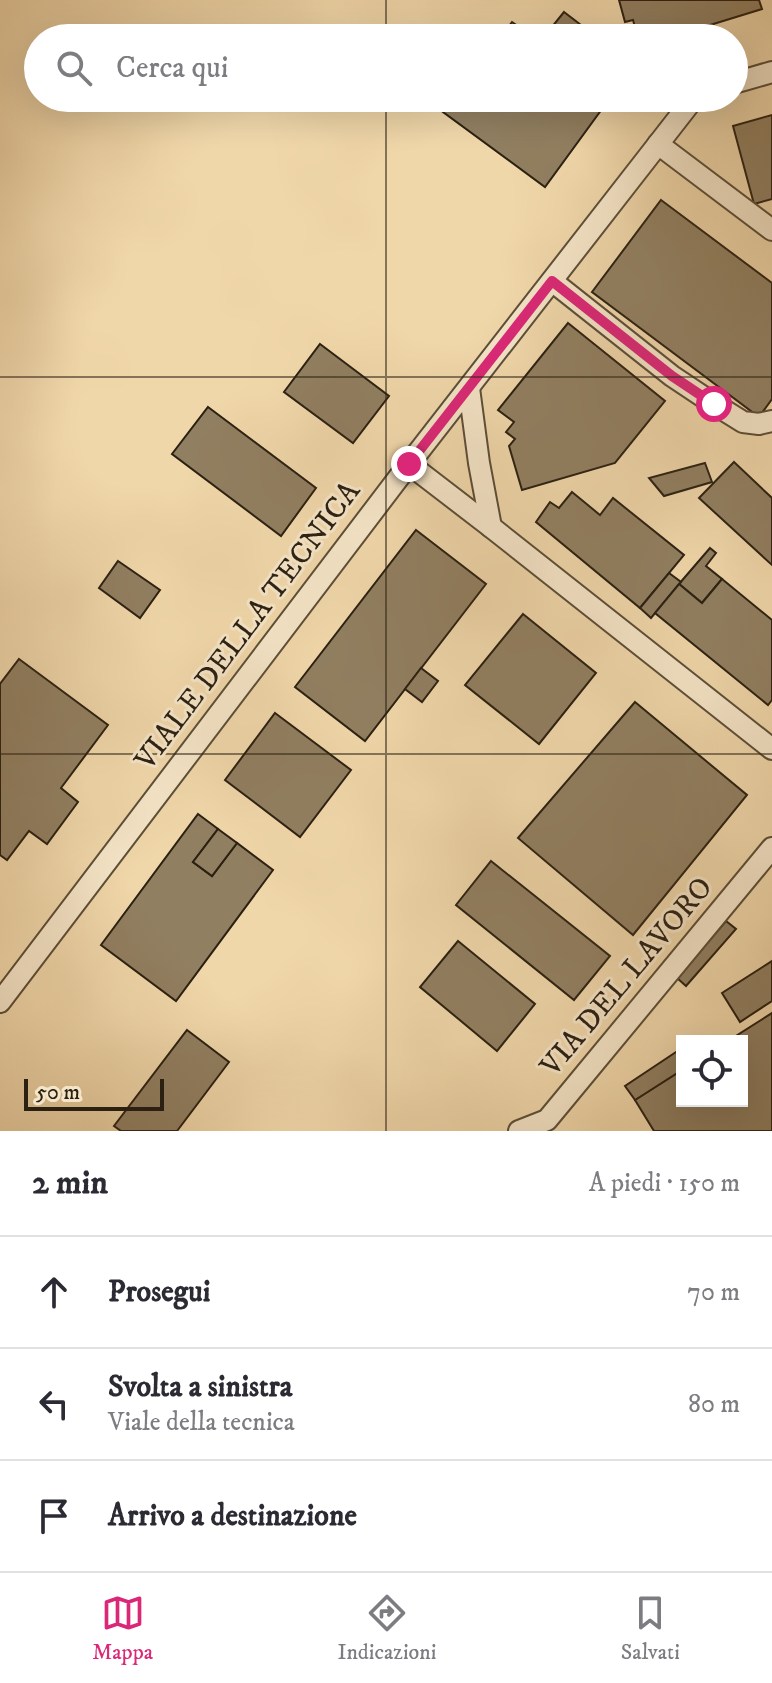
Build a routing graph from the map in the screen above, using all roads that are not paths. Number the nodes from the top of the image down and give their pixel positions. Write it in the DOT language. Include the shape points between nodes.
graph roads {
  1 [pos="772,72"];
  2 [pos="748,79"];
  3 [pos="683,112"];
  4 [pos="658,144"];
  5 [pos="772,230"];
  6 [pos="552,281"];
  7 [pos="469,388"];
  8 [pos="772,421"];
  9 [pos="409,464"];
  10 [pos="491,527"];
  11 [pos="772,749"];
  12 [pos="772,848"];
  13 [pos="0,1002"];
  14 [pos="519,1131"];
  1 -- 2 [label="street"];
  3 -- 4 [label="street, VIALE DELLA TECNICA"];
  4 -- 5 [label="street"];
  4 -- 6 [label="street, VIALE DELLA TECNICA"];
  6 -- 7 [label="street, VIALE DELLA TECNICA"];
  6 -- 8 [label="street" via="724,410 743,422"];
  7 -- 9 [label="street, VIALE DELLA TECNICA"];
  7 -- 10 [label="street"];
  9 -- 10 [label="street"];
  9 -- 13 [label="street, VIALE DELLA TECNICA"];
  10 -- 11 [label="street"];
  12 -- 14 [label="street, VIA DEL LAVORO" via="547,1120"];
}
